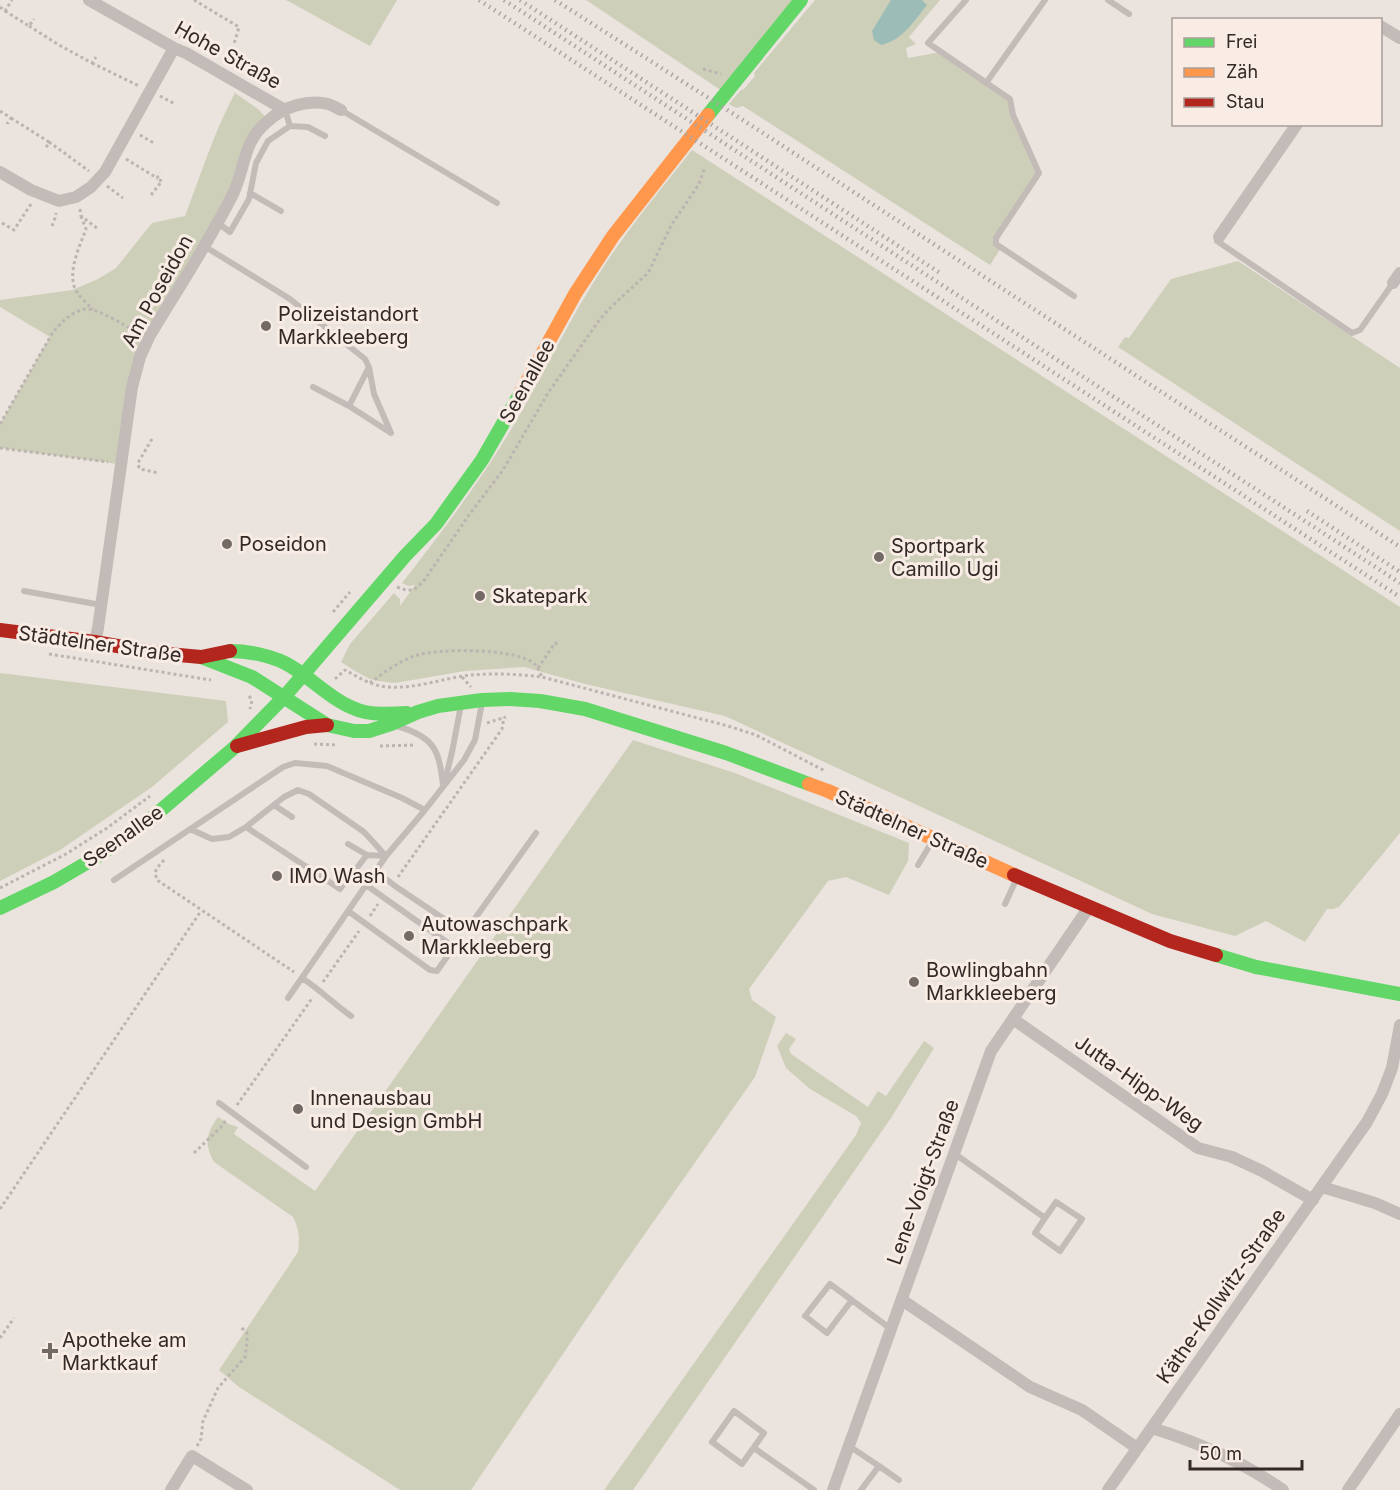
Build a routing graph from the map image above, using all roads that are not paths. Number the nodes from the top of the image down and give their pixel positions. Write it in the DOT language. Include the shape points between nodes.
graph roads {
  1 [pos="89,0"];
  2 [pos="801,0"];
  3 [pos="966,0"];
  4 [pos="1045,0"];
  5 [pos="1108,0"];
  6 [pos="1129,14"];
  7 [pos="1382,27"];
  8 [pos="1400,38"];
  9 [pos="177,44"];
  10 [pos="986,83"];
  11 [pos="285,110"];
  12 [pos="341,110"];
  13 [pos="290,126"];
  14 [pos="1296,126"];
  15 [pos="325,136"];
  16 [pos="0,172"];
  17 [pos="250,193"];
  18 [pos="497,203"];
  19 [pos="281,212"];
  20 [pos="217,223"];
  21 [pos="1219,237"];
  22 [pos="204,246"];
  23 [pos="1396,278"];
  24 [pos="1074,296"];
  25 [pos="369,367"];
  26 [pos="313,387"];
  27 [pos="349,406"];
  28 [pos="24,591"];
  29 [pos="101,605"];
  30 [pos="0,630"];
  31 [pos="95,642"];
  32 [pos="201,657"];
  33 [pos="303,675"];
  34 [pos="284,697"];
  35 [pos="482,700"];
  36 [pos="461,702"];
  37 [pos="418,712"];
  38 [pos="391,724"];
  39 [pos="327,725"];
  40 [pos="235,747"];
  41 [pos="443,785"];
  42 [pos="274,805"];
  43 [pos="425,810"];
  44 [pos="292,817"];
  45 [pos="246,827"];
  46 [pos="190,829"];
  47 [pos="536,833"];
  48 [pos="934,838"];
  49 [pos="348,844"];
  50 [pos="367,855"];
  51 [pos="386,856"];
  52 [pos="918,865"];
  53 [pos="376,871"];
  54 [pos="1018,877"];
  55 [pos="114,880"];
  56 [pos="366,885"];
  57 [pos="1005,904"];
  58 [pos="1089,907"];
  59 [pos="0,908"];
  60 [pos="348,911"];
  61 [pos="302,978"];
  62 [pos="1400,994"];
  63 [pos="288,998"];
  64 [pos="351,1016"];
  65 [pos="1013,1019"];
  66 [pos="1400,1025"];
  67 [pos="219,1103"];
  68 [pos="954,1153"];
  69 [pos="306,1167"];
  70 [pos="1322,1187"];
  71 [pos="1313,1200"];
  72 [pos="1400,1214"];
  73 [pos="1046,1218"];
  74 [pos="852,1300"];
  75 [pos="902,1300"];
  76 [pos="891,1329"];
  77 [pos="1400,1414"];
  78 [pos="1152,1428"];
  79 [pos="849,1446"];
  80 [pos="754,1448"];
  81 [pos="1137,1448"];
  82 [pos="879,1466"];
  83 [pos="899,1480"];
  84 [pos="171,1490"];
  85 [pos="247,1490"];
  86 [pos="814,1490"];
  87 [pos="833,1490"];
  88 [pos="861,1490"];
  89 [pos="1108,1490"];
  90 [pos="1283,1490"];
  91 [pos="1348,1490"];
  1 -- 9 [label="street, Hohe Straße"];
  2 -- 33 [label="street, Seenallee" via="613,236 575,294 482,460 436,524"];
  3 -- 10 [label="lane" via="928,43"];
  4 -- 10 [label="lane"];
  5 -- 6 [label="lane"];
  7 -- 8 [label="street"];
  9 -- 11 [label="street, Hohe Straße"];
  9 -- 16 [label="street" via="105,172 91,187 76,197 59,201"];
  10 -- 24 [label="lane" via="1010,99 1013,115 1039,173 996,238 996,244"];
  11 -- 12 [label="street, Am Poseidon" via="313,102"];
  11 -- 13 [label="lane"];
  11 -- 20 [label="street, Am Poseidon" via="268,120 249,143 234,191"];
  12 -- 18 [label="lane"];
  13 -- 15 [label="lane" via="308,127"];
  13 -- 17 [label="lane" via="268,141 256,163"];
  14 -- 21 [label="street"];
  17 -- 19 [label="lane"];
  17 -- 20 [label="lane" via="230,232"];
  20 -- 22 [label="street, Am Poseidon"];
  21 -- 23 [label="lane" via="1217,241 1352,333 1360,330"];
  22 -- 25 [label="lane" via="290,299 365,359"];
  22 -- 29 [label="street, Am Poseidon" via="148,337 140,357 132,387"];
  25 -- 27 [label="lane"];
  25 -- 27 [label="lane" via="374,394 391,433"];
  26 -- 27 [label="lane"];
  28 -- 29 [label="lane"];
  29 -- 31 [label="street, Am Poseidon"];
  30 -- 31 [label="street, Städtelner Straße"];
  31 -- 32 [label="street, Städtelner Straße"];
  32 -- 33 [label="street, Städtelner Straße" via="232,651 251,653 285,663"];
  32 -- 34 [label="street, Städtelner Straße" via="252,676"];
  33 -- 34 [label="street, Seenallee"];
  33 -- 37 [label="street, Städtelner Straße" via="338,700 364,712"];
  34 -- 39 [label="street, Städtelner Straße"];
  34 -- 40 [label="street, Seenallee"];
  35 -- 36 [label="street, Städtelner Straße"];
  35 -- 41 [label="lane" via="475,740"];
  35 -- 48 [label="street, Städtelner Straße" via="540,701 617,718 828,791"];
  36 -- 37 [label="street, Städtelner Straße"];
  36 -- 41 [label="lane"];
  37 -- 38 [label="street, Städtelner Straße"];
  38 -- 39 [label="street, Städtelner Straße" via="369,731"];
  38 -- 41 [label="lane" via="418,733 436,750"];
  39 -- 40 [label="street, Seenallee"];
  40 -- 59 [label="street, Seenallee" via="120,841 64,876"];
  41 -- 43 [label="lane"];
  42 -- 44 [label="lane"];
  42 -- 45 [label="lane"];
  42 -- 51 [label="lane" via="297,790 309,794 364,832"];
  43 -- 46 [label="lane" via="327,766 295,763"];
  43 -- 51 [label="lane"];
  45 -- 46 [label="lane" via="229,837 212,838"];
  45 -- 50 [label="lane" via="340,889"];
  46 -- 55 [label="lane"];
  47 -- 53 [label="lane" via="471,924 465,926 450,923"];
  48 -- 52 [label="lane"];
  48 -- 54 [label="street, Städtelner Straße"];
  49 -- 50 [label="lane"];
  50 -- 51 [label="lane"];
  51 -- 53 [label="lane"];
  53 -- 56 [label="lane"];
  54 -- 57 [label="lane"];
  54 -- 58 [label="street, Städtelner Straße"];
  56 -- 60 [label="lane"];
  56 -- 60 [label="lane" via="448,943 451,951 437,971 430,970"];
  58 -- 62 [label="street, Städtelner Straße" via="1170,941 1256,967"];
  58 -- 65 [label="street, Lene-Voigt-Straße"];
  60 -- 61 [label="lane"];
  61 -- 63 [label="lane"];
  61 -- 64 [label="lane"];
  65 -- 68 [label="street, Lene-Voigt-Straße" via="991,1051"];
  65 -- 71 [label="street, Jutta-Hipp-Weg" via="1198,1148 1232,1157"];
  66 -- 70 [label="street, Käthe-Kollwitz-Straße" via="1392,1068 1382,1094"];
  67 -- 69 [label="lane"];
  68 -- 73 [label="lane"];
  68 -- 75 [label="street, Lene-Voigt-Straße"];
  70 -- 71 [label="street, Käthe-Kollwitz-Straße"];
  70 -- 72 [label="street"];
  71 -- 78 [label="street, Käthe-Kollwitz-Straße"];
  73 -- 73 [label="lane" via="1035,1233 1060,1251 1082,1219 1056,1202"];
  74 -- 74 [label="lane" via="830,1284 806,1316 827,1333"];
  74 -- 76 [label="lane"];
  75 -- 76 [label="street, Lene-Voigt-Straße"];
  75 -- 81 [label="street" via="1030,1386 1082,1410"];
  76 -- 79 [label="street, Lene-Voigt-Straße"];
  77 -- 91 [label="street"];
  78 -- 81 [label="street, Käthe-Kollwitz-Straße"];
  78 -- 90 [label="street" via="1218,1452"];
  79 -- 82 [label="lane"];
  79 -- 87 [label="street, Lene-Voigt-Straße"];
  80 -- 80 [label="lane" via="764,1432 734,1411 712,1442 742,1464"];
  80 -- 86 [label="lane"];
  81 -- 89 [label="street, Käthe-Kollwitz-Straße"];
  82 -- 83 [label="lane"];
  82 -- 88 [label="lane"];
  84 -- 85 [label="street" via="192,1456"];
}
